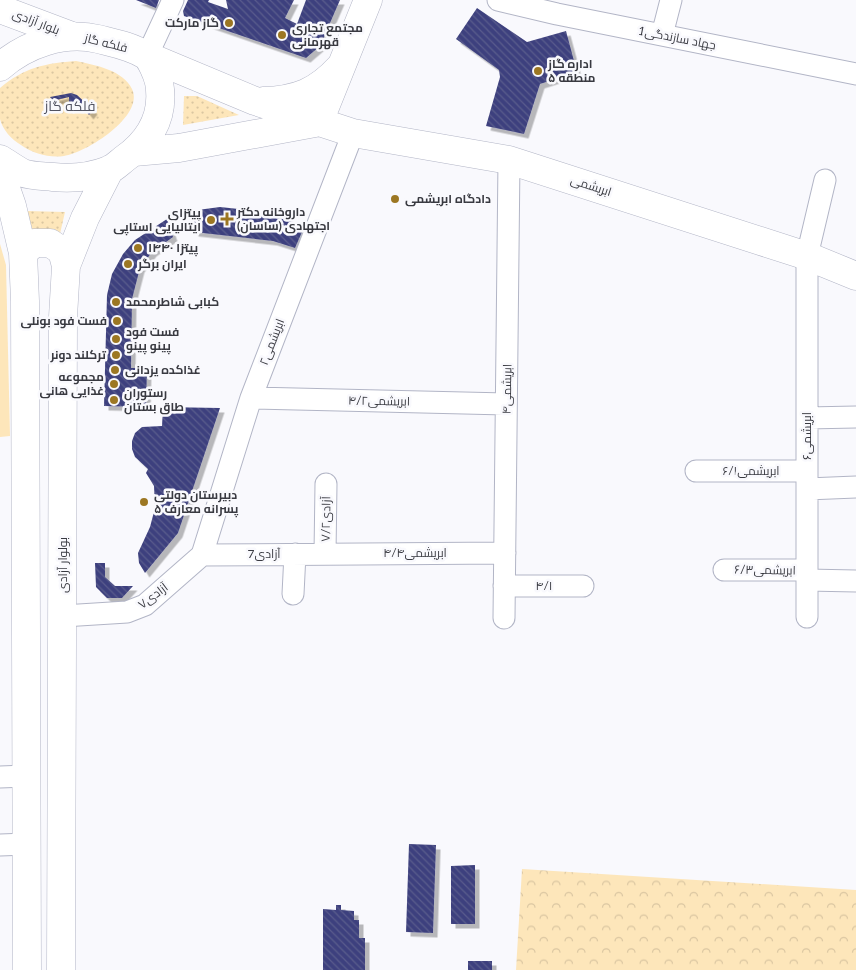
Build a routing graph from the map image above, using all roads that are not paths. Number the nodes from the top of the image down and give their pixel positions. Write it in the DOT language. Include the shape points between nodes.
graph roads {
  1 [pos="172,0"];
  2 [pos="368,0"];
  3 [pos="498,0"];
  4 [pos="671,0"];
  5 [pos="8,7"];
  6 [pos="559,7"];
  7 [pos="662,35"];
  8 [pos="72,36"];
  9 [pos="146,56"];
  10 [pos="341,66"];
  11 [pos="0,67"];
  12 [pos="856,74"];
  13 [pos="255,101"];
  14 [pos="319,122"];
  15 [pos="353,134"];
  16 [pos="134,152"];
  17 [pos="0,159"];
  18 [pos="509,160"];
  19 [pos="110,169"];
  20 [pos="0,171"];
  21 [pos="825,180"];
  22 [pos="23,253"];
  23 [pos="807,256"];
  24 [pos="66,266"];
  25 [pos="856,276"];
  26 [pos="251,398"];
  27 [pos="506,404"];
  28 [pos="856,417"];
  29 [pos="807,418"];
  30 [pos="696,471"];
  31 [pos="807,480"];
  32 [pos="326,484"];
  33 [pos="856,487"];
  34 [pos="505,553"];
  35 [pos="295,554"];
  36 [pos="325,554"];
  37 [pos="202,555"];
  38 [pos="724,570"];
  39 [pos="807,575"];
  40 [pos="856,581"];
  41 [pos="504,586"];
  42 [pos="583,586"];
  43 [pos="293,594"];
  44 [pos="63,616"];
  45 [pos="807,617"];
  46 [pos="504,618"];
  47 [pos="13,776"];
  48 [pos="27,844"];
  49 [pos="0,845"];
  50 [pos="27,970"];
  51 [pos="61,970"];
  1 -- 9 [label="street"];
  2 -- 10 [label="main road"];
  3 -- 6 [label="street, 1جهاد سازندگی"];
  4 -- 7 [label="street"];
  5 -- 8 [label="main road, بلوار آزادی"];
  6 -- 7 [label="street, 1جهاد سازندگی"];
  7 -- 12 [label="street, 1جهاد سازندگی"];
  8 -- 9 [label="main road, فلکه گاز" via="122,45"];
  8 -- 11 [label="main road, فلکه گاز" via="19,52"];
  9 -- 13 [label="main road, فلکه گاز"];
  9 -- 16 [label="main road" via="158,78 162,96 157,120 144,143"];
  10 -- 13 [label="main road" via="317,89 279,101"];
  10 -- 14 [label="main road"];
  13 -- 14 [label="main road, ابریشمی"];
  14 -- 15 [label="main road, ابریشمی"];
  14 -- 16 [label="main road" via="179,148"];
  15 -- 18 [label="main road, ابریشمی"];
  15 -- 26 [label="street, ابریشمی۲"];
  16 -- 19 [label="main road"];
  17 -- 19 [label="main road" via="24,173 45,177 84,176"];
  18 -- 23 [label="main road, ابریشمی"];
  18 -- 27 [label="street, ابریشمی۴"];
  19 -- 24 [label="main road, بولوار آزادی" via="85,218"];
  20 -- 22 [label="main road"];
  21 -- 23 [label="street, ابریشمی۶"];
  22 -- 24 [label="main road" via="34,243 50,243 62,251"];
  22 -- 47 [label="main road" via="26,557"];
  23 -- 25 [label="main road, ابریشمی"];
  23 -- 29 [label="street, ابریشمی۶"];
  24 -- 44 [label="main road, بولوار آزادی"];
  26 -- 27 [label="street, ابریشمی۴/۲"];
  26 -- 37 [label="street, ابریشمی۲"];
  27 -- 34 [label="street, ابریشمی۴"];
  28 -- 29 [label="street"];
  29 -- 31 [label="street, ابریشمی۶"];
  30 -- 31 [label="street, ۶/۱ابریشمی"];
  31 -- 33 [label="street, ۶/۱ابریشمی"];
  31 -- 39 [label="street, ابریشمی۶"];
  32 -- 36 [label="street, ۷/۲آزادی"];
  34 -- 36 [label="street, ابریشمی۴/۴"];
  34 -- 41 [label="street, ابریشمی۴"];
  35 -- 36 [label="street, 7آزادی"];
  35 -- 37 [label="street, 7آزادی"];
  35 -- 43 [label="street"];
  37 -- 44 [label="street, آزادی۷" via="145,605 136,609"];
  38 -- 39 [label="street, ۶/۳ابریشمی"];
  39 -- 40 [label="street, ۶/۳ابریشمی"];
  39 -- 45 [label="street, ابریشمی۶"];
  41 -- 42 [label="street, ۴/۱"];
  41 -- 46 [label="street, ابریشمی۴"];
  44 -- 51 [label="main road, بولوار آزادی"];
  47 -- 48 [label="main road"];
  48 -- 49 [label="street"];
  48 -- 50 [label="main road"];
}
